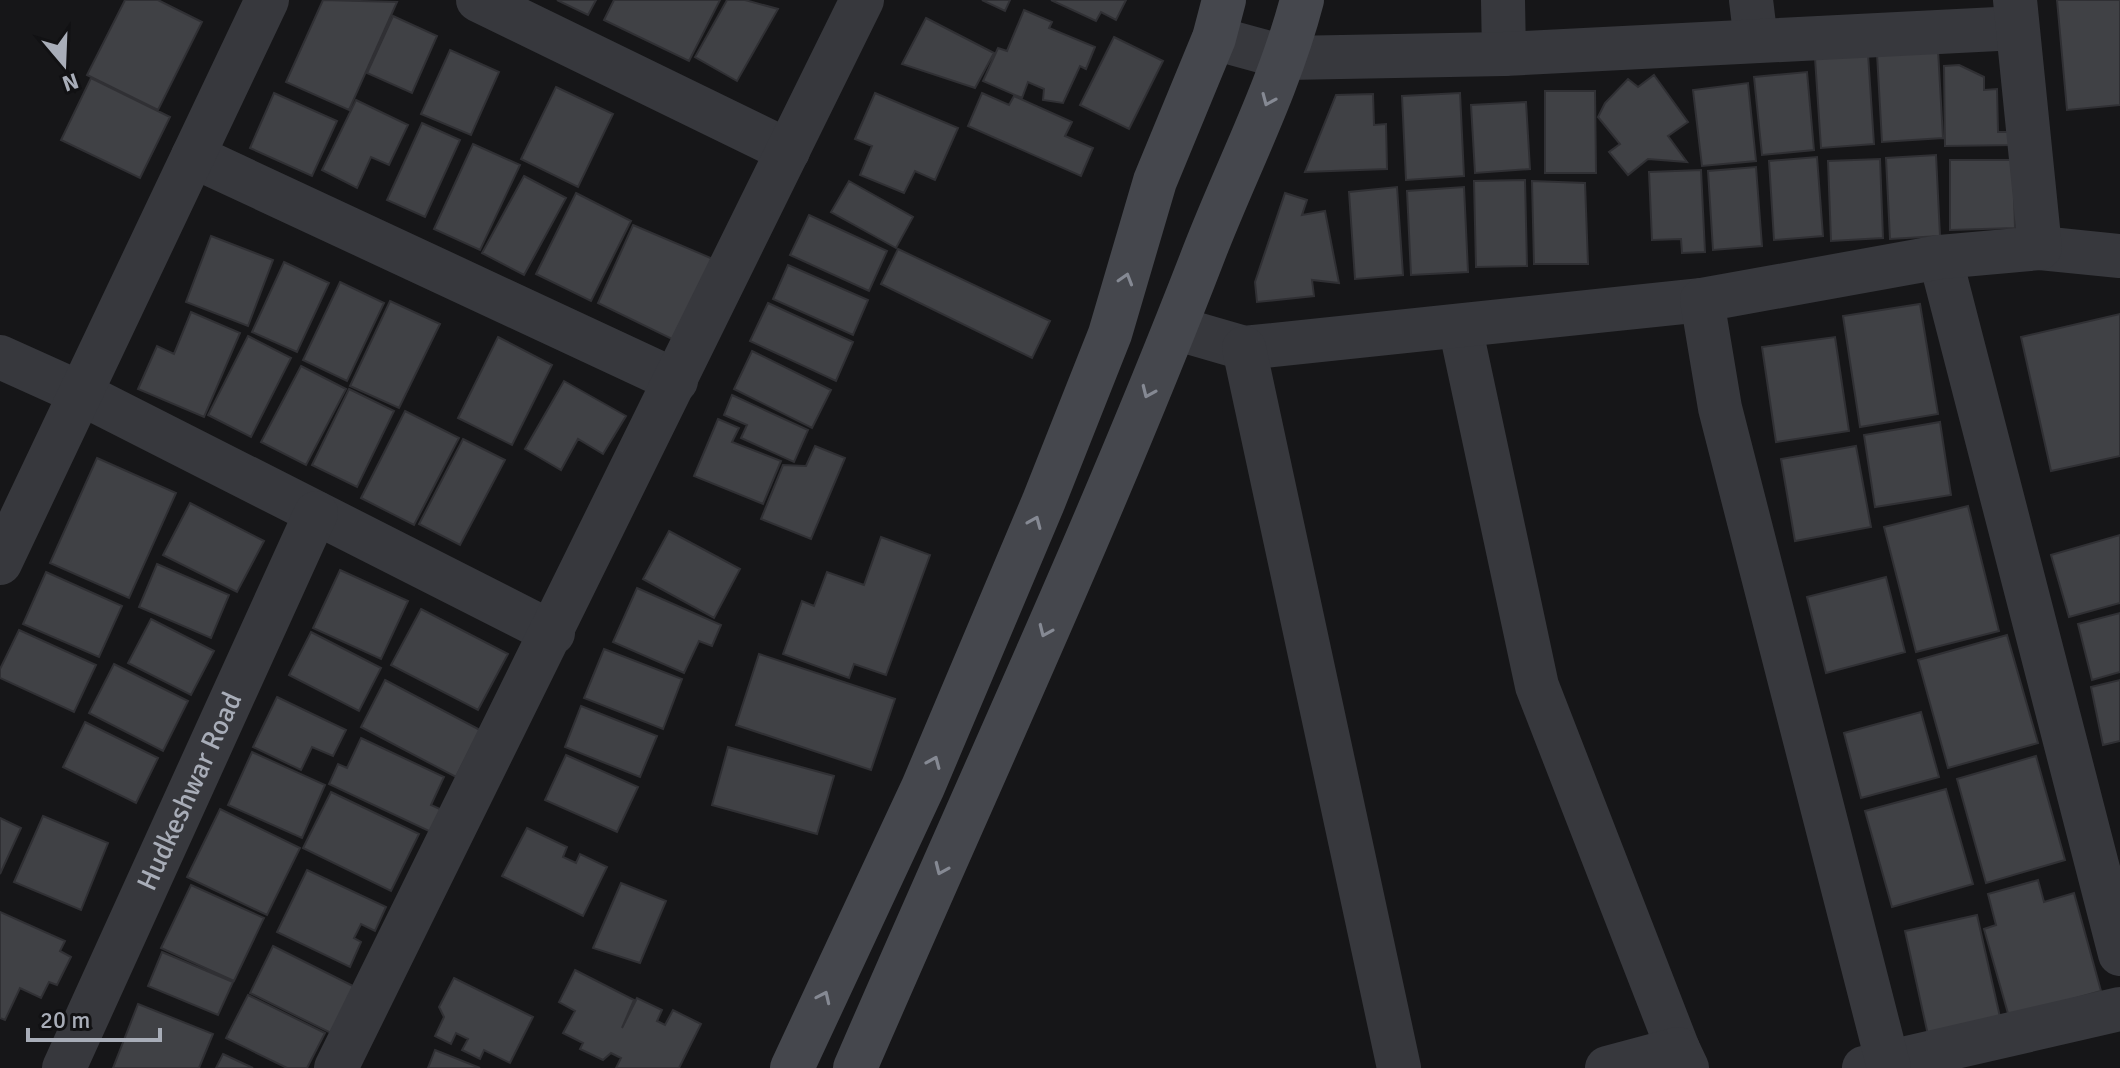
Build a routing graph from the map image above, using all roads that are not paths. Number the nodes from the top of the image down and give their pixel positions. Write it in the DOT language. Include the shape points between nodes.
graph roads {
  1 [pos="267,0"];
  2 [pos="478,0"];
  3 [pos="862,0"];
  4 [pos="1302,0"];
  5 [pos="1503,0"];
  6 [pos="2016,14"];
  7 [pos="1219,19"];
  8 [pos="1754,20"];
  9 [pos="1504,54"];
  10 [pos="1287,58"];
  11 [pos="788,151"];
  12 [pos="193,156"];
  13 [pos="2040,248"];
  14 [pos="2120,256"];
  15 [pos="1940,257"];
  16 [pos="1702,300"];
  17 [pos="1460,326"];
  18 [pos="1175,328"];
  19 [pos="1244,348"];
  20 [pos="0,357"];
  21 [pos="676,381"];
  22 [pos="80,393"];
  23 [pos="316,513"];
  24 [pos="0,563"];
  25 [pos="553,633"];
  26 [pos="2120,954"];
  27 [pos="2120,1009"];
  28 [pos="1682,1059"];
  29 [pos="1880,1066"];
  30 [pos="64,1068"];
  31 [pos="336,1068"];
  32 [pos="792,1068"];
  33 [pos="855,1068"];
  34 [pos="1399,1068"];
  35 [pos="1607,1068"];
  1 -- 12 [label="street"];
  2 -- 11 [label="street"];
  3 -- 11 [label="street"];
  4 -- 10 [label="main road"];
  5 -- 9 [label="street"];
  6 -- 8 [label="street"];
  6 -- 13 [label="street"];
  7 -- 10 [label="street"];
  32 -- 7 [label="main road, one-way" via="923,787 1043,503 1110,334 1155,181"];
  8 -- 9 [label="street"];
  9 -- 10 [label="street"];
  10 -- 18 [label="main road, one-way"];
  11 -- 21 [label="street"];
  12 -- 21 [label="street"];
  12 -- 22 [label="street"];
  13 -- 14 [label="street"];
  13 -- 15 [label="street"];
  15 -- 16 [label="street"];
  15 -- 26 [label="street"];
  16 -- 17 [label="street"];
  16 -- 29 [label="street" via="1720,408"];
  17 -- 19 [label="street"];
  17 -- 28 [label="street" via="1537,686"];
  18 -- 19 [label="street"];
  18 -- 33 [label="main road, one-way"];
  19 -- 34 [label="street"];
  20 -- 22 [label="street"];
  21 -- 25 [label="street"];
  22 -- 23 [label="street"];
  22 -- 24 [label="street"];
  23 -- 25 [label="street"];
  23 -- 30 [label="street, Hudkeshwar Road"];
  25 -- 31 [label="street"];
  27 -- 29 [label="street"];
  28 -- 35 [label="street"];
}
